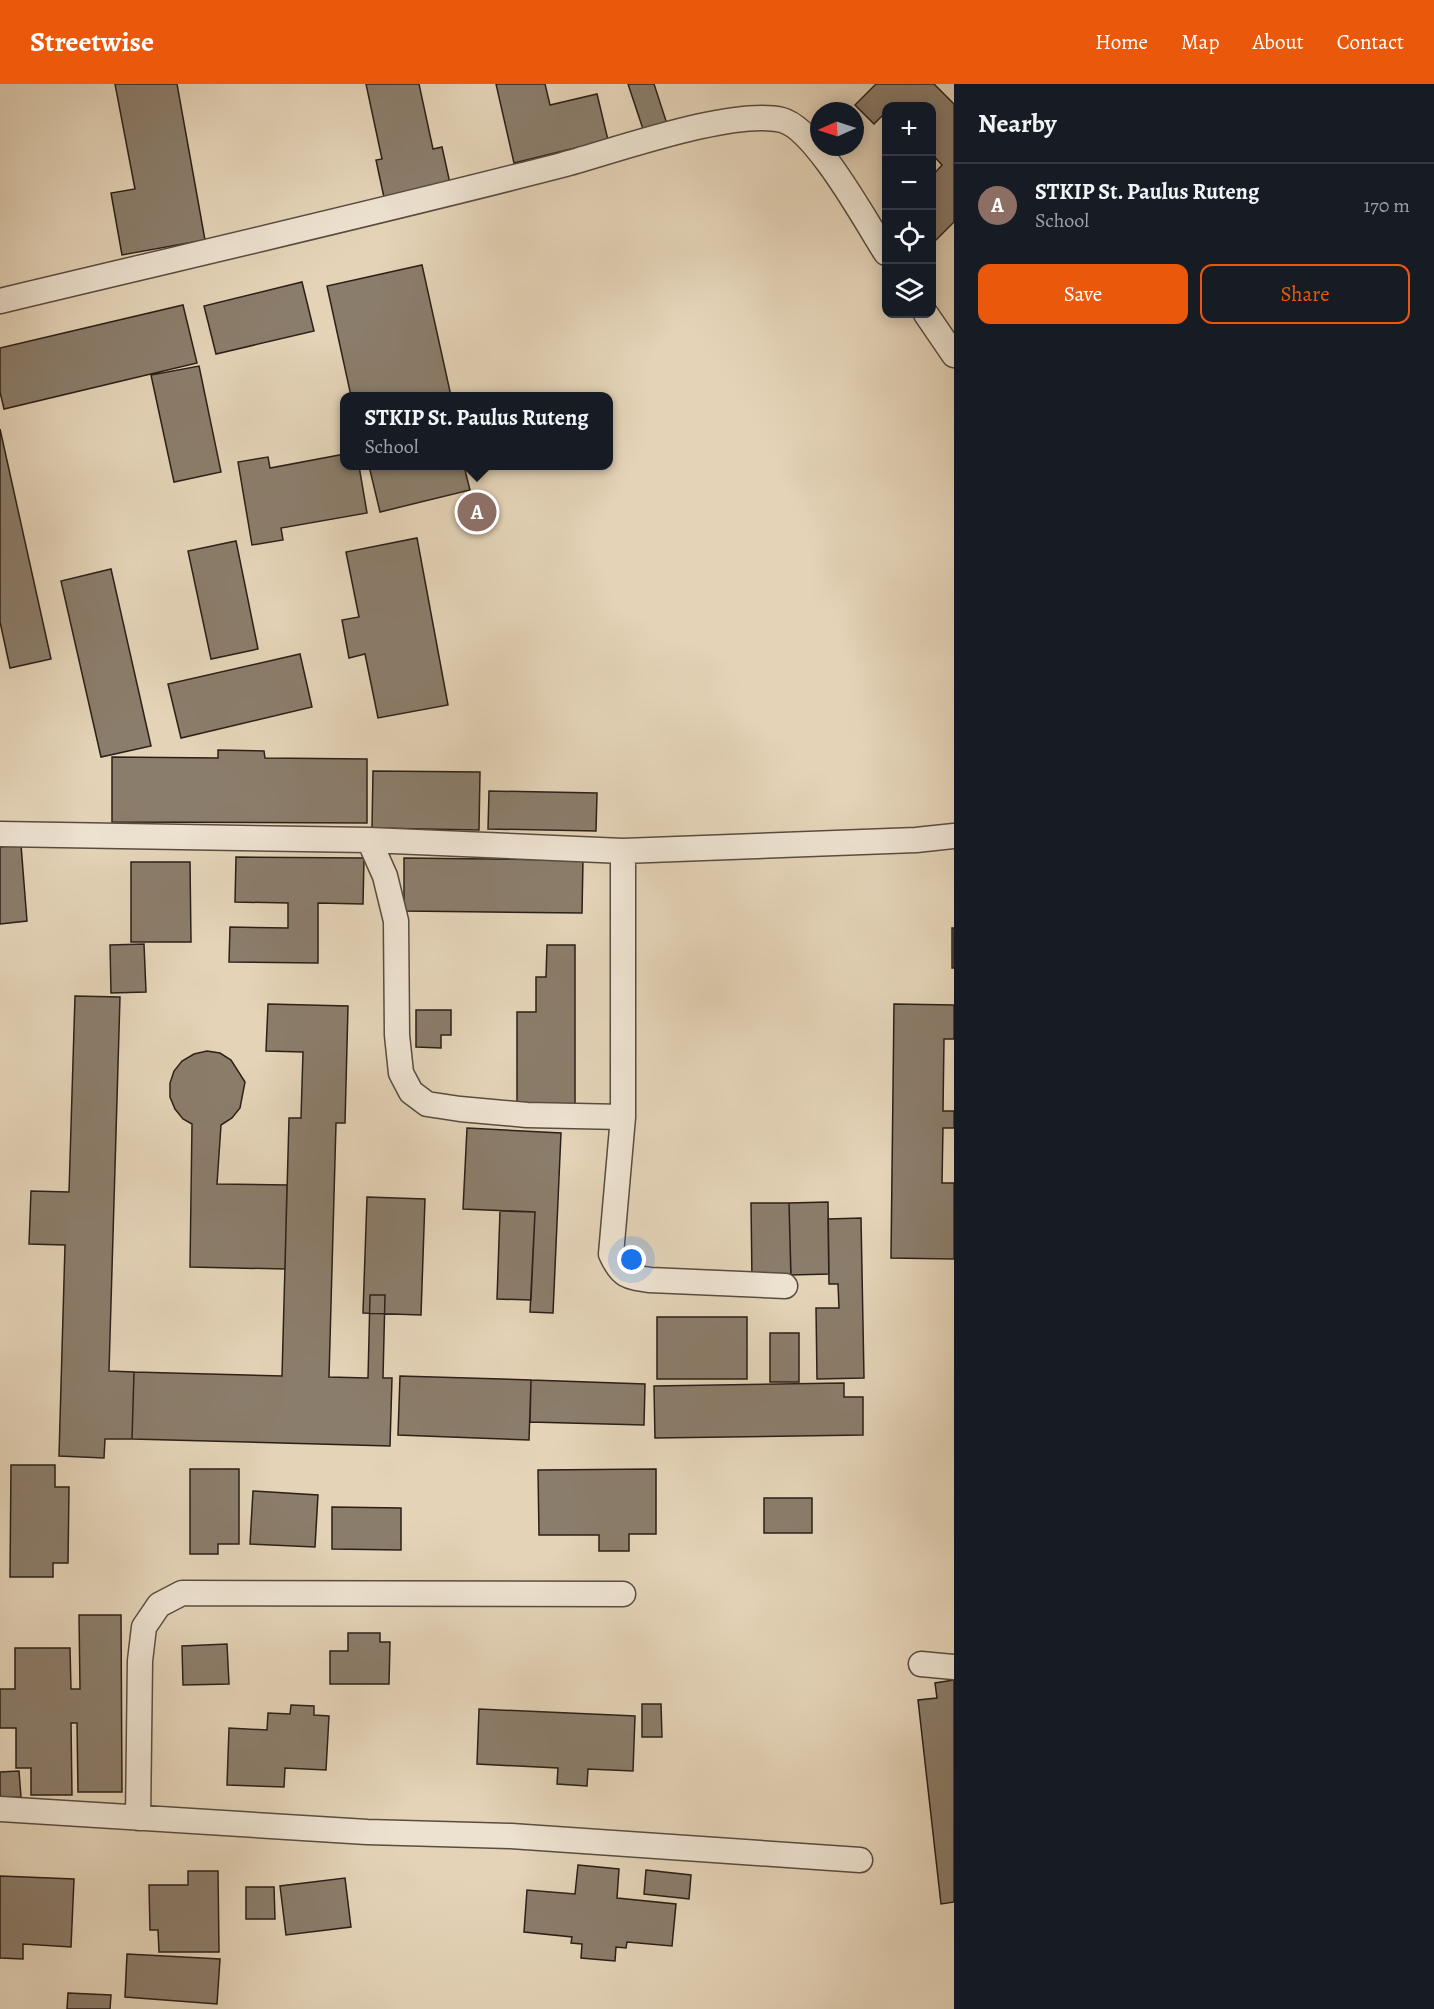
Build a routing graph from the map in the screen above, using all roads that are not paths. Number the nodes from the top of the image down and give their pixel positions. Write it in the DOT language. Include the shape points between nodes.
graph roads {
  1 [pos="882,247"];
  2 [pos="0,301"];
  3 [pos="929,318"];
  4 [pos="954,355"];
  5 [pos="2,828"];
  6 [pos="954,836"];
  7 [pos="369,840"];
  8 [pos="623,851"];
  9 [pos="623,1117"];
  10 [pos="785,1286"];
  11 [pos="624,1594"];
  12 [pos="921,1664"];
  13 [pos="954,1667"];
  14 [pos="0,1809"];
  15 [pos="138,1818"];
  16 [pos="860,1860"];
  1 -- 2 [label="street" via="812,140 783,121 757,118 718,123 550,168"];
  3 -- 4 [label="street"];
  5 -- 7 [label="street"];
  6 -- 8 [label="street"];
  7 -- 8 [label="street"];
  7 -- 9 [label="street" via="385,876 396,921 397,1035 401,1073 411,1092 427,1104 460,1109"];
  8 -- 9 [label="street"];
  9 -- 10 [label="street" via="611,1254 618,1269 630,1277 650,1280"];
  11 -- 15 [label="street" via="182,1593 167,1599 144,1627"];
  12 -- 13 [label="street"];
  14 -- 15 [label="street"];
  15 -- 16 [label="street" via="511,1836"];
}
